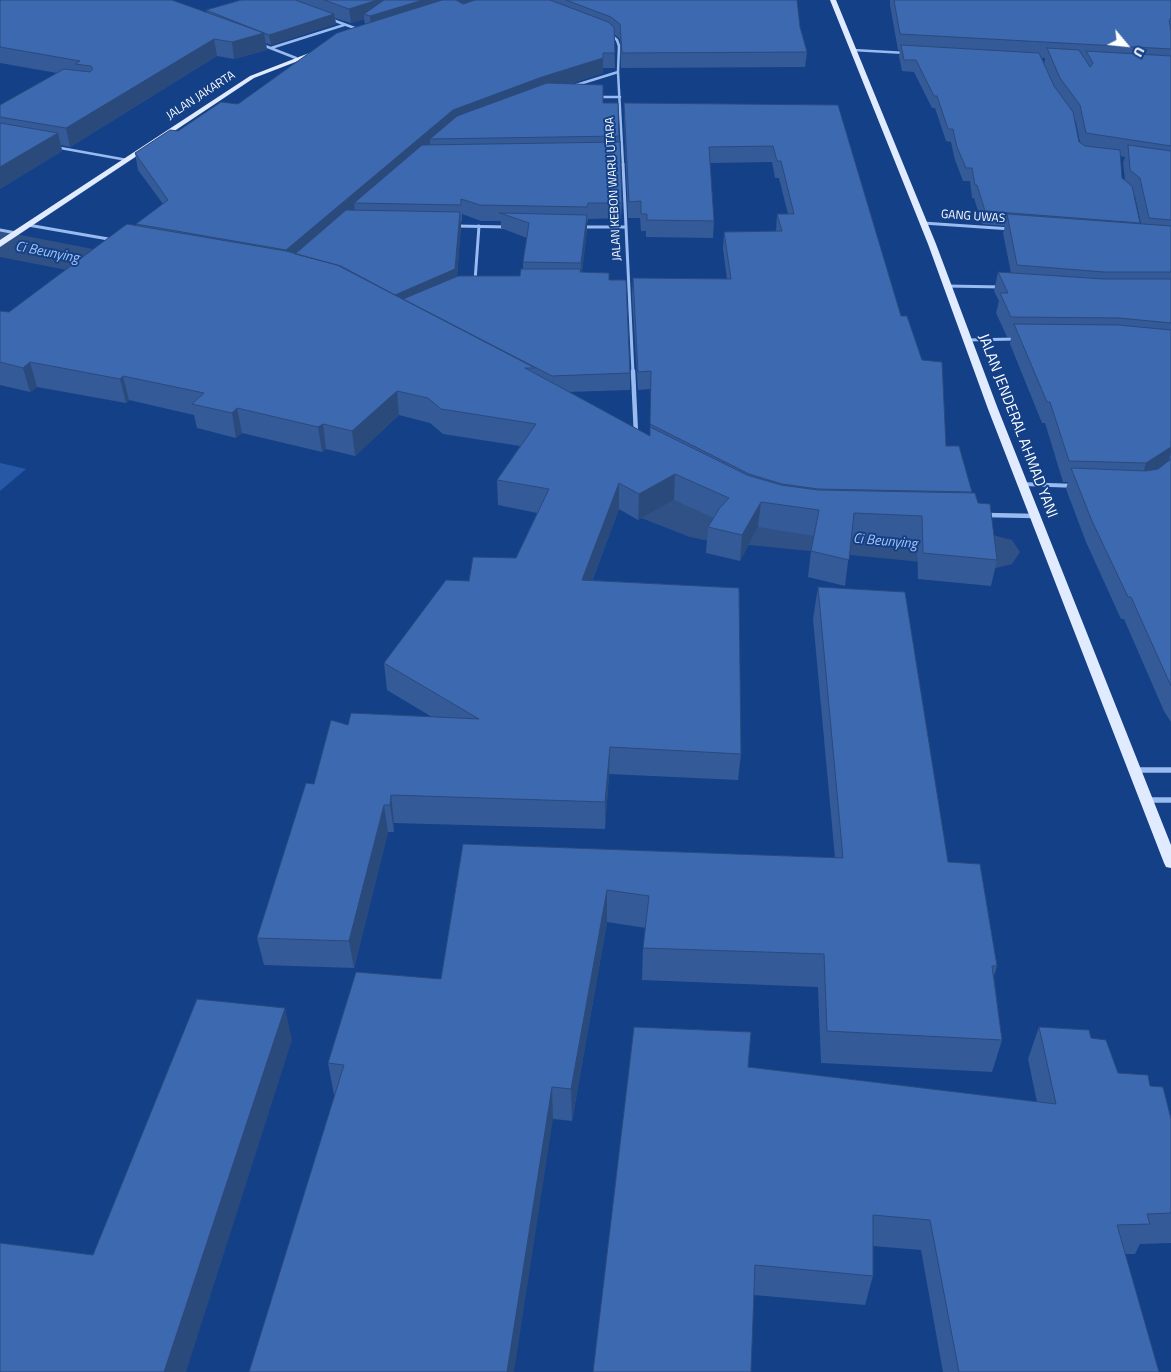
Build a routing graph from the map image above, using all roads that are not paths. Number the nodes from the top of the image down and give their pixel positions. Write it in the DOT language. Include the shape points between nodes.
graph roads {
  1 [pos="832,0"];
  2 [pos="328,18"];
  3 [pos="345,25"];
  4 [pos="362,34"];
  5 [pos="370,34"];
  6 [pos="609,34"];
  7 [pos="253,41"];
  8 [pos="333,46"];
  9 [pos="271,48"];
  10 [pos="853,50"];
  11 [pos="914,54"];
  12 [pos="296,58"];
  13 [pos="618,72"];
  14 [pos="571,86"];
  15 [pos="591,97"];
  16 [pos="620,98"];
  17 [pos="49,146"];
  18 [pos="612,154"];
  19 [pos="622,154"];
  20 [pos="128,160"];
  21 [pos="923,224"];
  22 [pos="28,226"];
  23 [pos="451,226"];
  24 [pos="479,226"];
  25 [pos="518,226"];
  26 [pos="577,227"];
  27 [pos="626,227"];
  28 [pos="1012,229"];
  29 [pos="0,230"];
  30 [pos="14,234"];
  31 [pos="125,242"];
  32 [pos="0,244"];
  33 [pos="475,281"];
  34 [pos="485,281"];
  35 [pos="619,282"];
  36 [pos="628,282"];
  37 [pos="467,284"];
  38 [pos="947,286"];
  39 [pos="1004,288"];
  40 [pos="1026,339"];
  41 [pos="967,340"];
  42 [pos="636,442"];
  43 [pos="1022,484"];
  44 [pos="1081,486"];
  45 [pos="978,515"];
  46 [pos="1036,516"];
  47 [pos="1134,770"];
  48 [pos="1171,770"];
  49 [pos="1146,800"];
  50 [pos="1171,800"];
  51 [pos="1171,863"];
  1 -- 10 [label="main road, JALAN JENDERAL AHMAD YANI"];
  2 -- 3 [label="street"];
  3 -- 4 [label="street"];
  3 -- 9 [label="street"];
  4 -- 5 [label="main road"];
  6 -- 13 [label="street, JALAN KEBON WARU UTARA" via="619,46"];
  7 -- 9 [label="street"];
  8 -- 12 [label="main road, JALAN JAKARTA"];
  9 -- 12 [label="street"];
  10 -- 11 [label="street"];
  10 -- 21 [label="main road, JALAN JENDERAL AHMAD YANI"];
  12 -- 20 [label="main road, JALAN JAKARTA" via="252,77"];
  13 -- 14 [label="street"];
  13 -- 16 [label="street, JALAN KEBON WARU UTARA"];
  15 -- 16 [label="street"];
  16 -- 19 [label="street, JALAN KEBON WARU UTARA"];
  17 -- 20 [label="street"];
  18 -- 19 [label="street"];
  19 -- 27 [label="street, JALAN KEBON WARU UTARA"];
  20 -- 22 [label="main road, JALAN JAKARTA"];
  21 -- 28 [label="street, GANG UWAS"];
  21 -- 38 [label="main road, JALAN JENDERAL AHMAD YANI"];
  22 -- 30 [label="main road, JALAN JAKARTA"];
  22 -- 31 [label="street"];
  23 -- 24 [label="street"];
  24 -- 25 [label="street"];
  24 -- 33 [label="street"];
  26 -- 27 [label="street"];
  27 -- 36 [label="street, JALAN KEBON WARU UTARA"];
  29 -- 30 [label="street"];
  30 -- 32 [label="main road, JALAN JAKARTA"];
  33 -- 34 [label="street"];
  33 -- 37 [label="street"];
  35 -- 36 [label="street"];
  36 -- 42 [label="street, JALAN KEBON WARU UTARA"];
  38 -- 39 [label="street"];
  38 -- 41 [label="main road, JALAN JENDERAL AHMAD YANI"];
  40 -- 41 [label="street"];
  41 -- 43 [label="main road, JALAN JENDERAL AHMAD YANI"];
  43 -- 44 [label="street"];
  43 -- 46 [label="main road, JALAN JENDERAL AHMAD YANI"];
  45 -- 46 [label="street"];
  46 -- 47 [label="main road, JALAN JENDERAL AHMAD YANI"];
  47 -- 48 [label="street"];
  47 -- 49 [label="main road, JALAN JENDERAL AHMAD YANI"];
  49 -- 50 [label="street"];
  49 -- 51 [label="main road, JALAN JENDERAL AHMAD YANI"];
}
